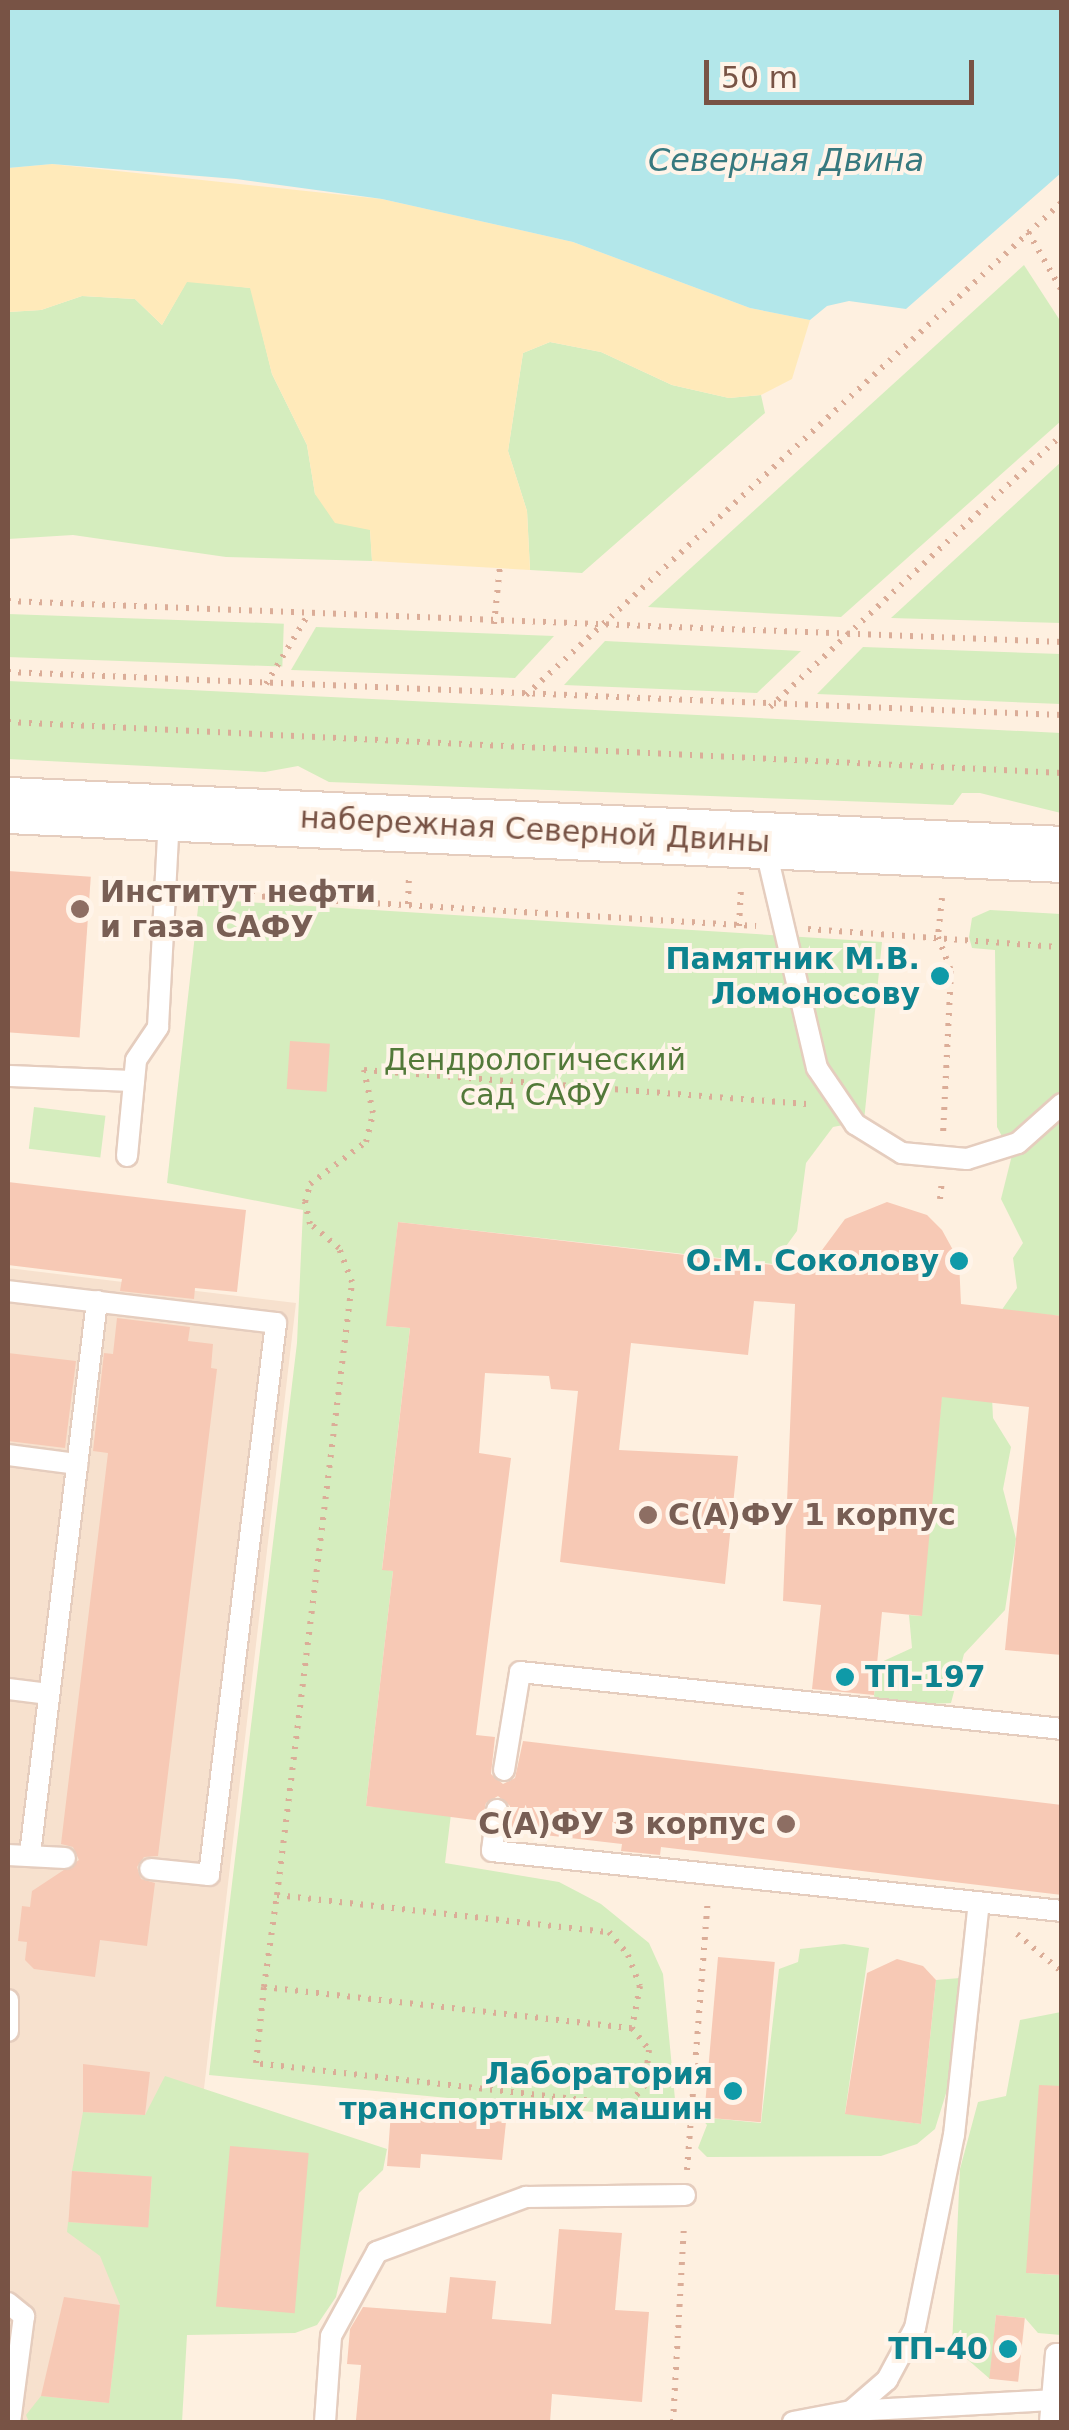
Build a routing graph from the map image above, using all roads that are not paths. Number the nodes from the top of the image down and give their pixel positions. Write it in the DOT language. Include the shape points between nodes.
graph roads {
  1 [pos="8,805"];
  2 [pos="169,812"];
  3 [pos="763,840"];
  4 [pos="1062,854"];
  5 [pos="8,1076"];
  6 [pos="134,1081"];
  7 [pos="1062,1104"];
  8 [pos="128,1156"];
  9 [pos="8,1291"];
  10 [pos="97,1301"];
  11 [pos="8,1456"];
  12 [pos="77,1464"];
  13 [pos="8,1688"];
  14 [pos="49,1694"];
  15 [pos="1062,1729"];
  16 [pos="504,1770"];
  17 [pos="497,1810"];
  18 [pos="30,1854"];
  19 [pos="8,1855"];
  20 [pos="65,1858"];
  21 [pos="150,1869"];
  22 [pos="979,1902"];
  23 [pos="1062,1910"];
  24 [pos="8,2000"];
  25 [pos="8,2032"];
  26 [pos="686,2195"];
  27 [pos="8,2302"];
  28 [pos="1062,2354"];
  29 [pos="1052,2400"];
  30 [pos="850,2411"];
  31 [pos="10,2422"];
  32 [pos="324,2422"];
  33 [pos="793,2422"];
  34 [pos="1050,2422"];
  1 -- 2 [label="main road, набережная Северной Двины"];
  2 -- 3 [label="main road, набережная Северной Двины"];
  2 -- 6 [label="lane" via="158,1027 136,1060"];
  3 -- 4 [label="main road, набережная Северной Двины"];
  3 -- 7 [label="lane" via="817,1068 838,1107 887,1147 943,1161 1001,1151"];
  5 -- 6 [label="lane"];
  6 -- 8 [label="lane"];
  9 -- 10 [label="lane"];
  10 -- 12 [label="lane"];
  10 -- 21 [label="lane" via="276,1323 208,1876"];
  11 -- 12 [label="lane"];
  12 -- 14 [label="lane"];
  13 -- 14 [label="lane"];
  14 -- 18 [label="lane"];
  15 -- 16 [label="lane" via="520,1672"];
  17 -- 22 [label="lane" via="492,1851"];
  18 -- 19 [label="lane"];
  18 -- 20 [label="lane"];
  22 -- 23 [label="lane"];
  22 -- 30 [label="lane" via="954,2135 915,2328 887,2380"];
  24 -- 25 [label="lane"];
  26 -- 32 [label="lane" via="526,2197 377,2252 332,2336"];
  27 -- 31 [label="lane" via="24,2316"];
  28 -- 29 [label="lane" via="1056,2354"];
  29 -- 30 [label="lane"];
  29 -- 34 [label="lane"];
  30 -- 33 [label="lane"];
}
